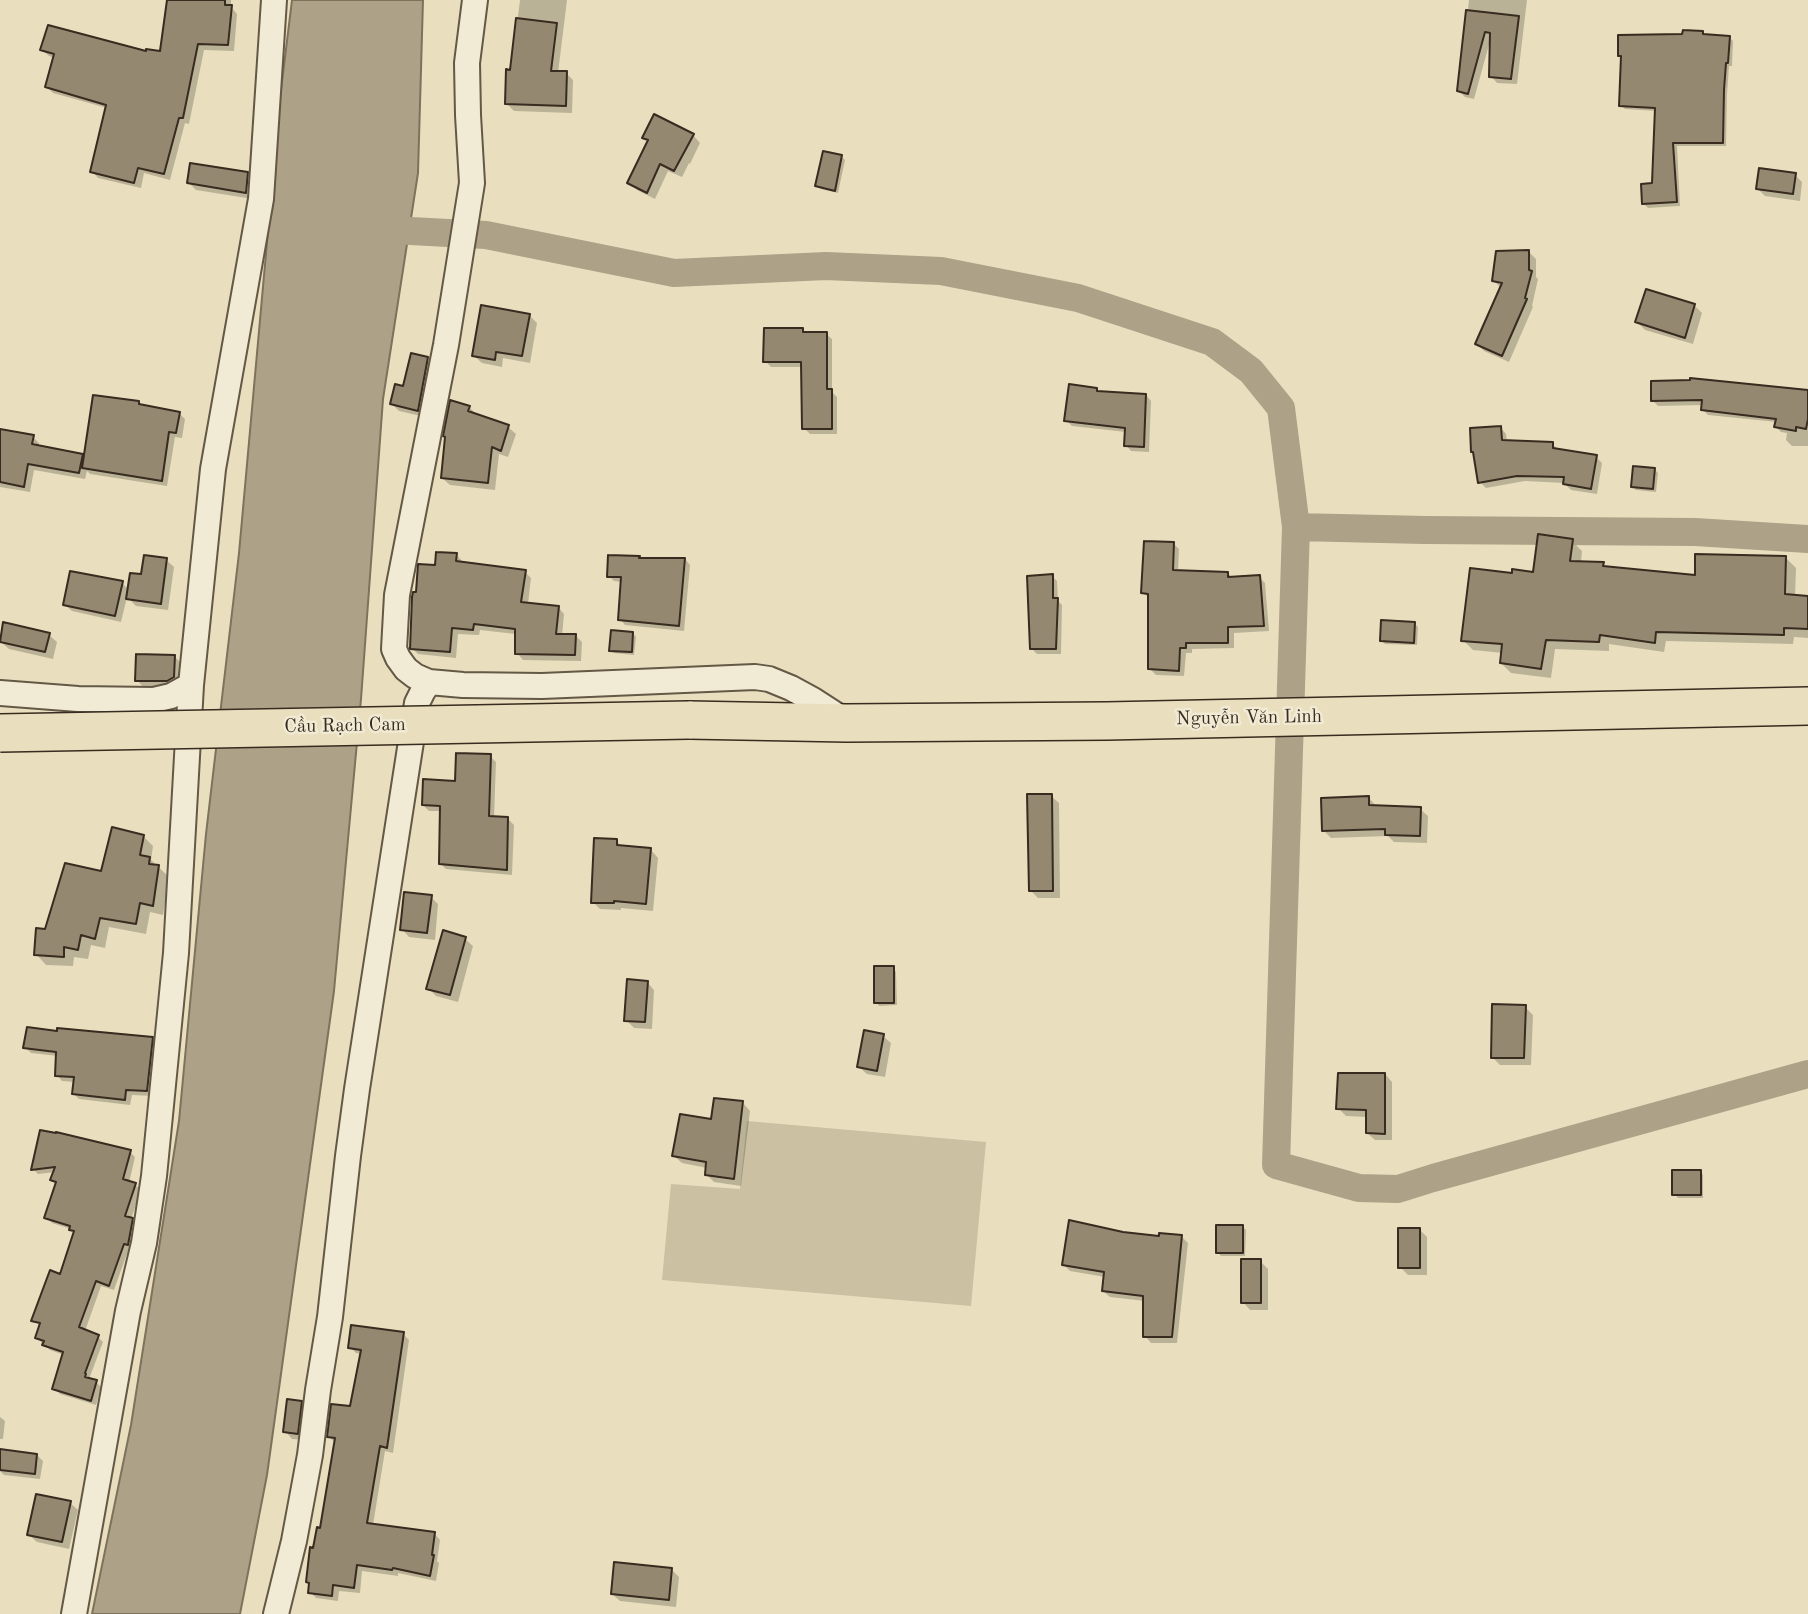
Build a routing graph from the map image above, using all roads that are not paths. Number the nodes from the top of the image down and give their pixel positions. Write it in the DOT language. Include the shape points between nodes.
graph roads {
  1 [pos="274,0"];
  2 [pos="474,0"];
  3 [pos="429,682"];
  4 [pos="191,685"];
  5 [pos="0,693"];
  6 [pos="1808,706"];
  7 [pos="689,720"];
  8 [pos="847,723"];
  9 [pos="0,733"];
  10 [pos="74,1614"];
  11 [pos="276,1614"];
  1 -- 4 [label="street" via="261,199 213,469"];
  2 -- 3 [label="street" via="467,63 472,183 394,630 398,658 415,676"];
  3 -- 8 [label="street" via="542,685 755,677 791,688"];
  3 -- 11 [label="street" via="415,715 355,1103 310,1455"];
  4 -- 5 [label="street" via="154,701"];
  4 -- 10 [label="street" via="176,953 154,1176"];
  6 -- 8 [label="highway, Nguyễn Văn Linh"];
  7 -- 8 [label="highway, Nguyễn Văn Linh"];
  7 -- 9 [label="highway, Cầu Rạch Cam, bridge"];
}
